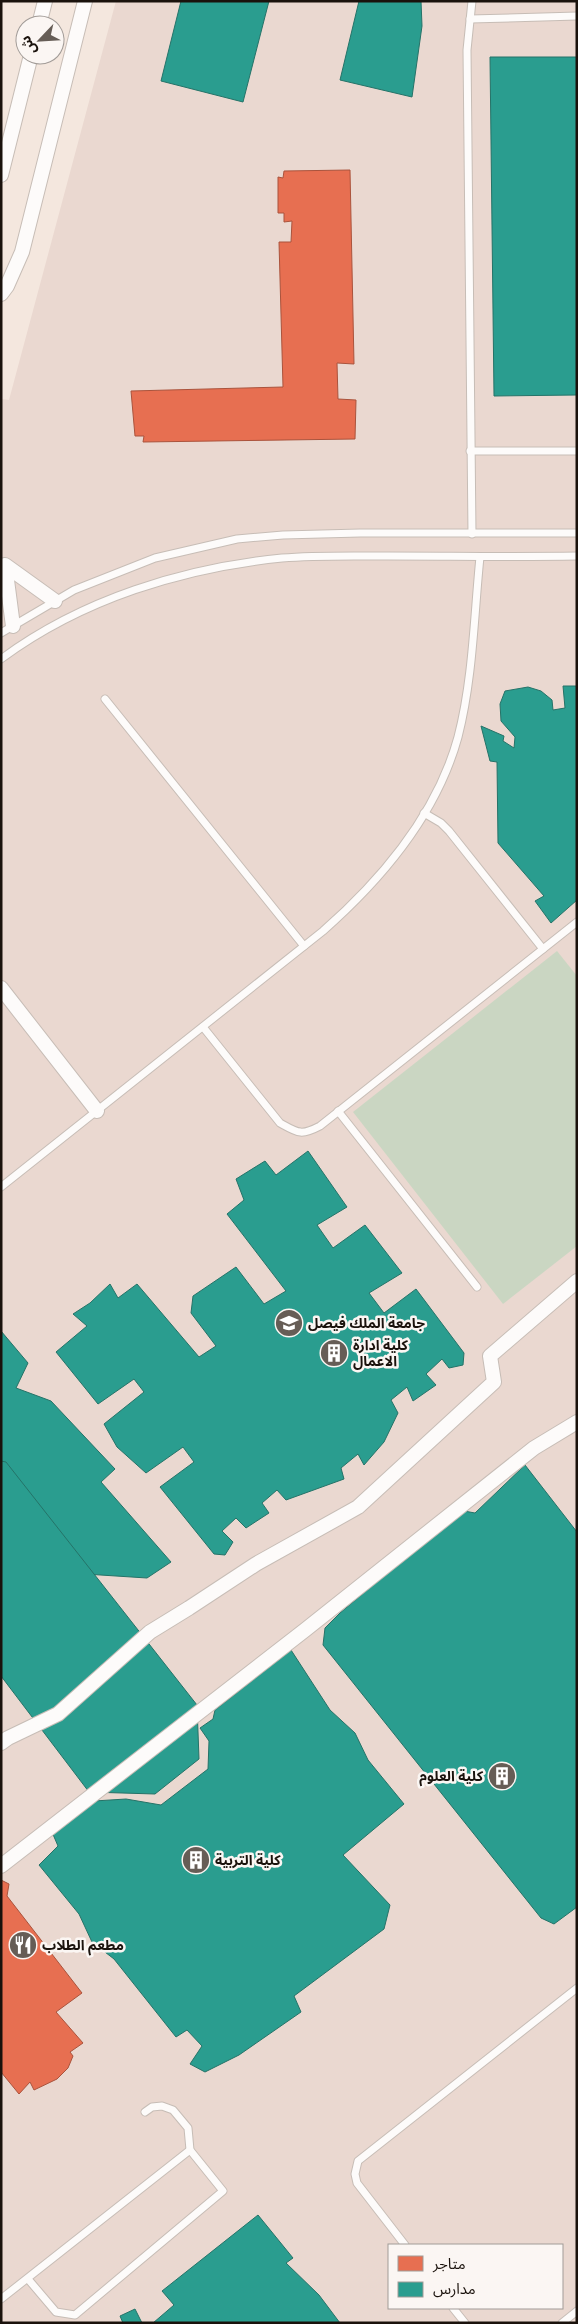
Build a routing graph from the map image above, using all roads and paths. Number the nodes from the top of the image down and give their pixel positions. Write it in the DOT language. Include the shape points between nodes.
graph roads {
  1 [pos="45,1"];
  2 [pos="85,1"];
  3 [pos="472,1"];
  4 [pos="42,15"];
  5 [pos="577,16"];
  6 [pos="470,19"];
  7 [pos="29,65"];
  8 [pos="1,175"];
  9 [pos="1,294"];
  10 [pos="470,451"];
  11 [pos="577,451"];
  12 [pos="577,533"];
  13 [pos="472,534"];
  14 [pos="480,556"];
  15 [pos="577,556"];
  16 [pos="3,563"];
  17 [pos="55,601"];
  18 [pos="7,630"];
  19 [pos="1,660"];
  20 [pos="105,698"];
  21 [pos="424,813"];
  22 [pos="577,922"];
  23 [pos="304,946"];
  24 [pos="543,949"];
  25 [pos="1,988"];
  26 [pos="203,1027"];
  27 [pos="97,1111"];
  28 [pos="338,1111"];
  29 [pos="1,1187"];
  30 [pos="577,1281"];
  31 [pos="477,1287"];
  32 [pos="577,1422"];
  33 [pos="1,1744"];
  34 [pos="1,1866"];
  35 [pos="577,1988"];
  36 [pos="145,2112"];
  37 [pos="190,2150"];
  38 [pos="404,2244"];
  39 [pos="28,2279"];
  40 [pos="1,2299"];
  41 [pos="454,2309"];
  42 [pos="577,2311"];
  43 [pos="465,2323"];
  44 [pos="562,2323"];
  1 -- 4 [label="street"];
  2 -- 9 [label="street" via="22,252"];
  3 -- 6 [label="lane"];
  5 -- 6 [label="lane"];
  6 -- 10 [label="lane" via="467,50"];
  7 -- 8 [label="street"];
  10 -- 11 [label="lane"];
  10 -- 13 [label="lane"];
  12 -- 13 [label="lane"];
  13 -- 17 [label="lane" via="293,534 237,539 155,558 74,590"];
  14 -- 15 [label="lane"];
  14 -- 19 [label="lane" via="284,558 203,569 122,594 86,610"];
  14 -- 21 [label="lane" via="469,675 458,738 439,787"];
  16 -- 17 [label="street"];
  16 -- 18 [label="street"];
  17 -- 18 [label="lane"];
  20 -- 23 [label="lane"];
  21 -- 23 [label="lane" via="388,866 358,900"];
  21 -- 24 [label="lane" via="449,831"];
  22 -- 24 [label="lane"];
  23 -- 26 [label="lane"];
  24 -- 28 [label="lane"];
  25 -- 27 [label="street"];
  26 -- 27 [label="lane"];
  26 -- 28 [label="lane" via="280,1123 297,1133 307,1132"];
  27 -- 29 [label="lane"];
  28 -- 31 [label="lane"];
  30 -- 33 [label="street" via="490,1356 494,1382 358,1507 256,1564 150,1632 58,1714"];
  32 -- 34 [label="street" via="534,1448"];
  35 -- 38 [label="lane" via="358,2161 357,2183"];
  36 -- 37 [label="lane" via="162,2106 173,2110 188,2128"];
  37 -- 39 [label="lane"];
  37 -- 39 [label="lane" via="223,2191 75,2315 56,2312"];
  39 -- 40 [label="lane"];
  41 -- 43 [label="lane"];
  42 -- 44 [label="lane"];
}
